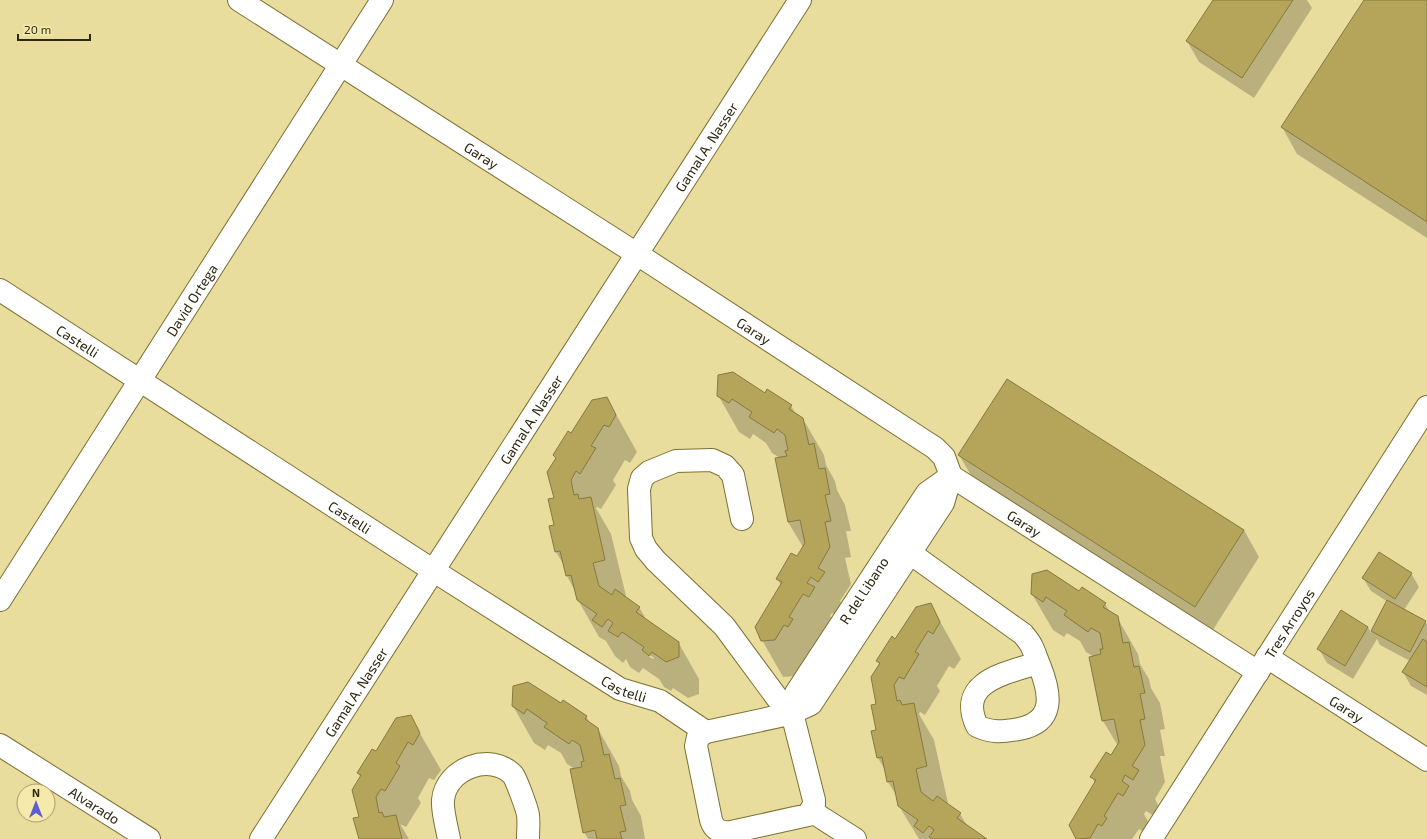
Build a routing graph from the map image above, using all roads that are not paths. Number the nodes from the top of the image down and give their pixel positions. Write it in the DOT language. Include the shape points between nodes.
graph roads {
  1 [pos="239,0"];
  2 [pos="382,0"];
  3 [pos="800,0"];
  4 [pos="341,65"];
  5 [pos="636,254"];
  6 [pos="0,290"];
  7 [pos="140,380"];
  8 [pos="1427,407"];
  9 [pos="952,476"];
  10 [pos="742,519"];
  11 [pos="905,544"];
  12 [pos="434,571"];
  13 [pos="0,600"];
  14 [pos="1038,663"];
  15 [pos="1262,664"];
  16 [pos="789,714"];
  17 [pos="706,732"];
  18 [pos="0,745"];
  19 [pos="1427,760"];
  20 [pos="812,810"];
  21 [pos="708,832"];
  22 [pos="149,839"];
  23 [pos="261,839"];
  24 [pos="449,839"];
  25 [pos="528,839"];
  26 [pos="855,839"];
  27 [pos="1151,839"];
  1 -- 4 [label="street, Garay"];
  2 -- 4 [label="street, David Ortega"];
  3 -- 5 [label="street, Gamal A. Nasser"];
  4 -- 5 [label="street, Garay"];
  4 -- 7 [label="street, David Ortega"];
  5 -- 9 [label="street, Garay" via="935,448 944,457"];
  5 -- 12 [label="street, Gamal A. Nasser"];
  6 -- 7 [label="street, Castelli"];
  7 -- 12 [label="street, Castelli"];
  7 -- 13 [label="street, David Ortega"];
  8 -- 15 [label="street, Tres Arroyos"];
  9 -- 11 [label="street, R del Libano" via="928,493"];
  9 -- 15 [label="street, Garay"];
  10 -- 16 [label="street" via="733,475 725,466 712,460 676,461 649,472 642,478 639,489 641,538 646,549 724,626"];
  11 -- 14 [label="street" via="1023,634 1032,646"];
  11 -- 16 [label="street, R del Libano" via="796,693"];
  12 -- 17 [label="street, Castelli" via="620,690 660,701"];
  12 -- 23 [label="street, Gamal A. Nasser"];
  15 -- 19 [label="street, Garay"];
  15 -- 27 [label="street, Tres Arroyos"];
  16 -- 17 [label="street"];
  16 -- 20 [label="street" via="794,719 814,800"];
  17 -- 21 [label="street" via="698,737 696,746"];
  18 -- 22 [label="street, Alvarado"];
  20 -- 21 [label="street" via="802,816 731,832"];
  20 -- 26 [label="street"];
  24 -- 25 [label="street" via="442,801 444,791 449,781 475,765 493,765 507,770 514,776 528,814"];
}
